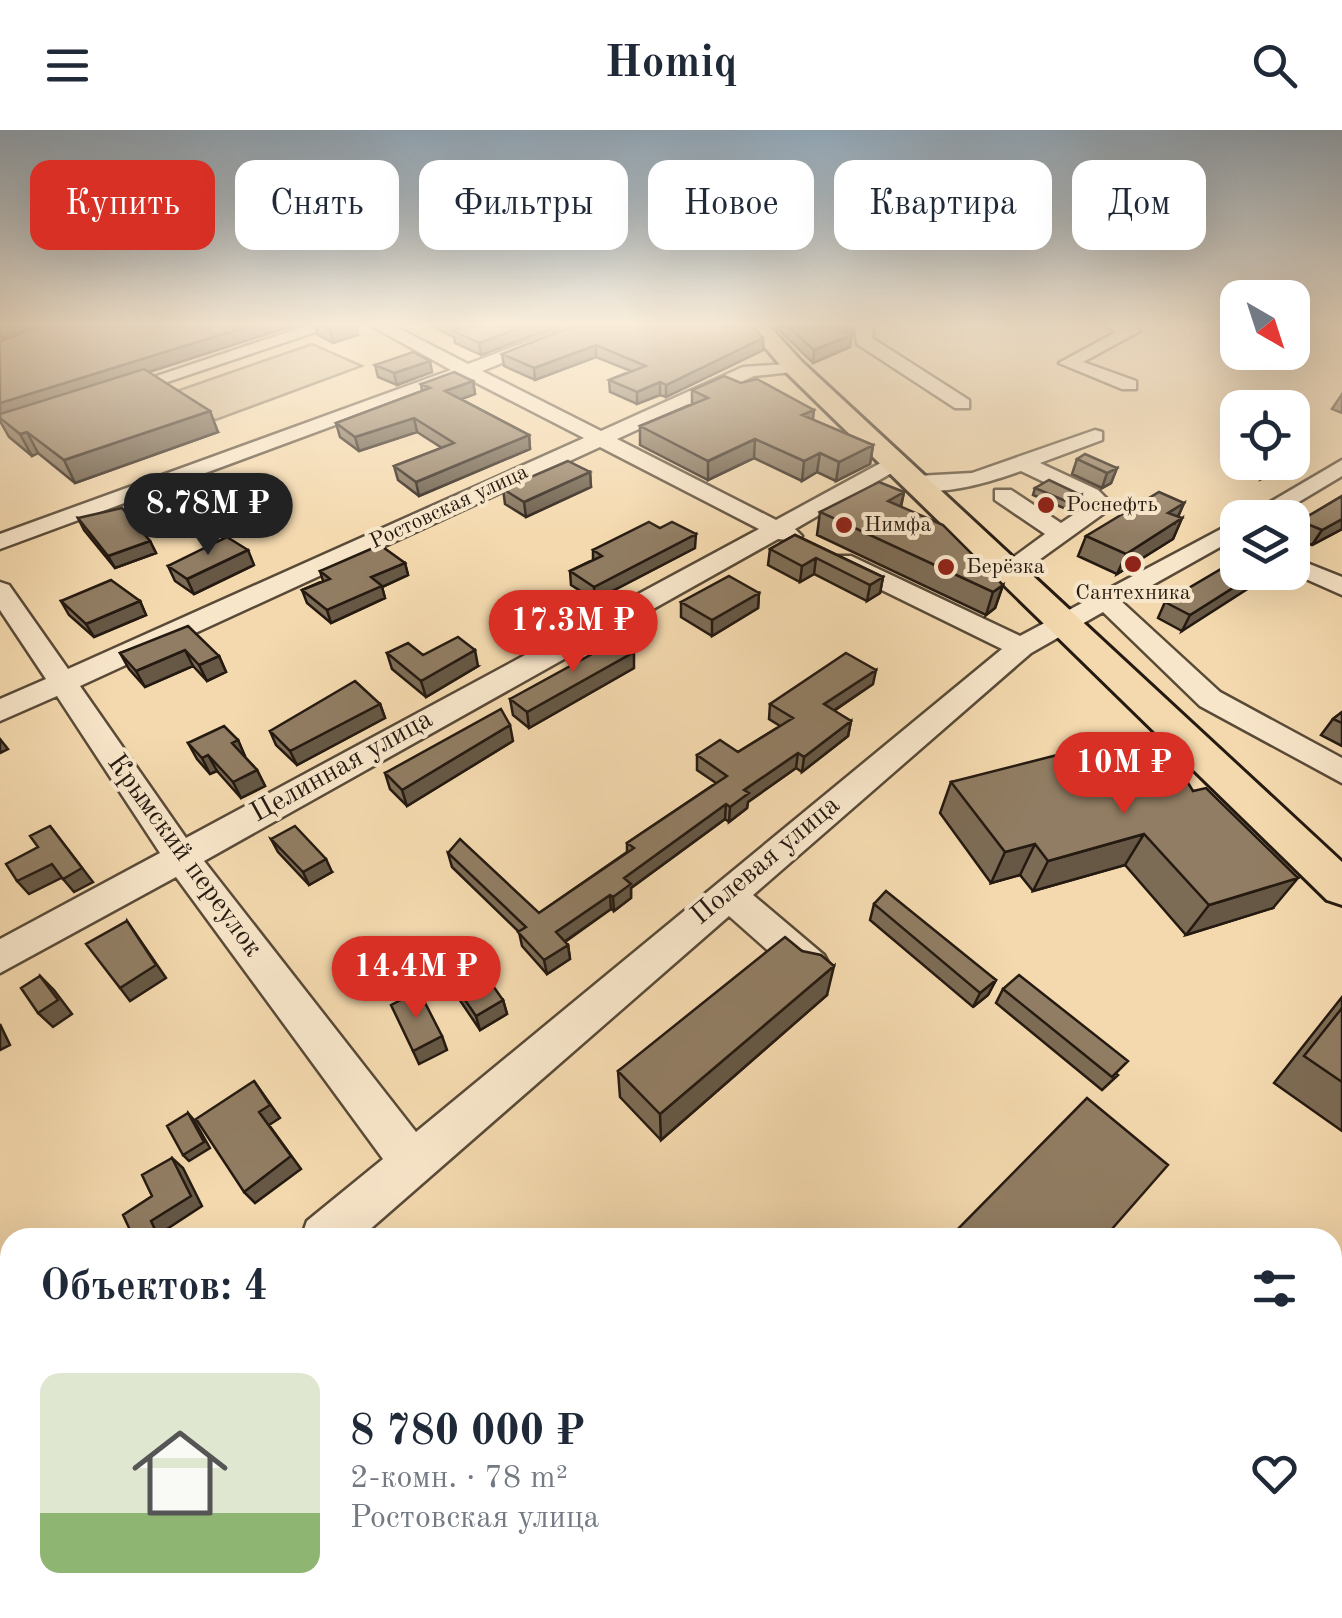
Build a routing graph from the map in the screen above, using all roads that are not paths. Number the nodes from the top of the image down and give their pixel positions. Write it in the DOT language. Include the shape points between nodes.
graph roads {
  1 [pos="107,395"];
  2 [pos="395,395"];
  3 [pos="520,395"];
  4 [pos="695,395"];
  5 [pos="824,395"];
  6 [pos="949,395"];
  7 [pos="90,401"];
  8 [pos="962,404"];
  9 [pos="1095,436"];
  10 [pos="600,438"];
  11 [pos="1024,464"];
  12 [pos="1342,467"];
  13 [pos="907,474"];
  14 [pos="1048,475"];
  15 [pos="1003,496"];
  16 [pos="1285,500"];
  17 [pos="947,512"];
  18 [pos="776,530"];
  19 [pos="1062,535"];
  20 [pos="1220,541"];
  21 [pos="0,542"];
  22 [pos="1009,570"];
  23 [pos="1310,572"];
  24 [pos="1342,587"];
  25 [pos="0,590"];
  26 [pos="1108,603"];
  27 [pos="1066,624"];
  28 [pos="1021,647"];
  29 [pos="62,684"];
  30 [pos="0,711"];
  31 [pos="1342,772"];
  32 [pos="180,856"];
  33 [pos="1342,888"];
  34 [pos="728,893"];
  35 [pos="0,957"];
  36 [pos="811,966"];
  37 [pos="413,1164"];
  38 [pos="336,1228"];
  1 -- 7 [label="street"];
  2 -- 21 [label="street"];
  3 -- 10 [label="street"];
  4 -- 10 [label="street, Ростовская улица"];
  5 -- 13 [label="main road"];
  6 -- 8 [label="street"];
  9 -- 11 [label="street"];
  10 -- 18 [label="street"];
  10 -- 29 [label="street, Ростовская улица"];
  11 -- 13 [label="street" via="975,480"];
  11 -- 14 [label="street"];
  12 -- 16 [label="street"];
  13 -- 17 [label="main road"];
  13 -- 18 [label="street, Целинная улица"];
  14 -- 15 [label="street"];
  14 -- 19 [label="street" via="1102,506"];
  15 -- 17 [label="street"];
  15 -- 19 [label="street"];
  17 -- 22 [label="main road"];
  18 -- 28 [label="street"];
  18 -- 32 [label="street, Целинная улица"];
  19 -- 22 [label="street"];
  20 -- 26 [label="street, Полевая улица"];
  22 -- 27 [label="main road"];
  23 -- 24 [label="street"];
  25 -- 29 [label="street, Крымский переулок"];
  26 -- 27 [label="street, Полевая улица"];
  26 -- 31 [label="street" via="1210,700"];
  27 -- 28 [label="street, Полевая улица"];
  27 -- 33 [label="main road"];
  28 -- 34 [label="street, Полевая улица"];
  29 -- 30 [label="street, Ростовская улица"];
  29 -- 32 [label="street, Крымский переулок"];
  32 -- 35 [label="street, Целинная улица"];
  32 -- 37 [label="street, Крымский переулок"];
  34 -- 36 [label="street"];
  34 -- 37 [label="street, Полевая улица"];
  37 -- 38 [label="street, Полевая улица"];
}
